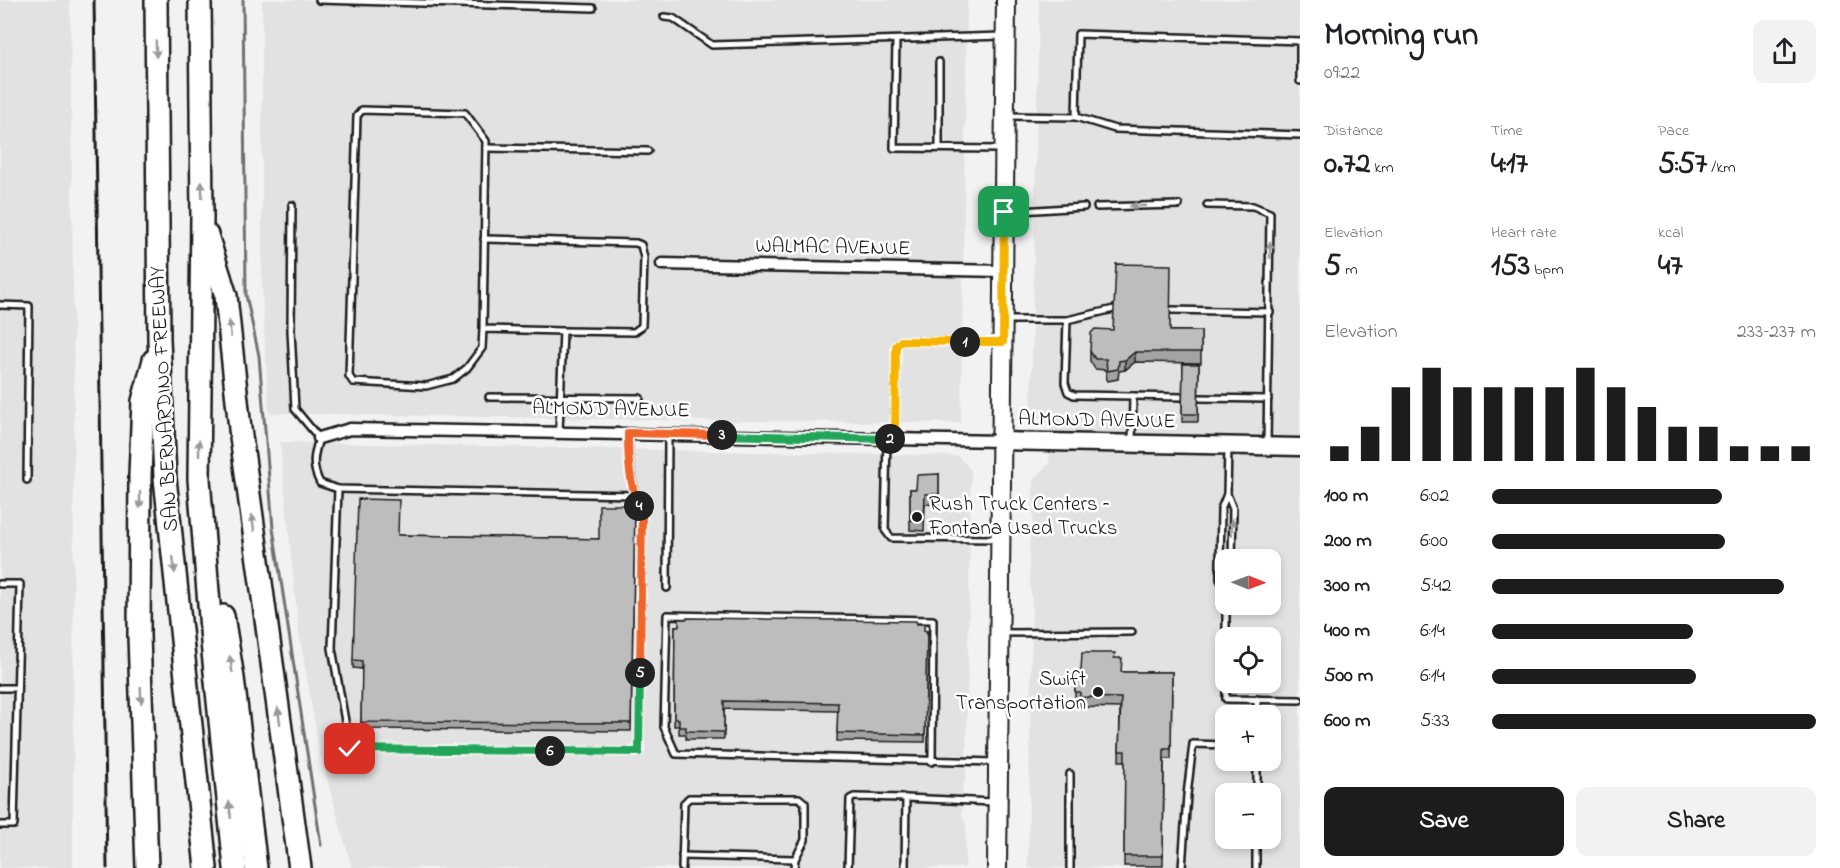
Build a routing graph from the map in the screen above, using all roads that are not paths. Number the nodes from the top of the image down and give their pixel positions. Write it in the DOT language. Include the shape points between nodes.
graph roads {
  1 [pos="156,0"];
  2 [pos="200,0"];
  3 [pos="319,0"];
  4 [pos="1006,0"];
  5 [pos="593,8"];
  6 [pos="664,17"];
  7 [pos="1006,36"];
  8 [pos="896,40"];
  9 [pos="939,62"];
  10 [pos="1300,81"];
  11 [pos="1005,117"];
  12 [pos="1076,117"];
  13 [pos="1300,135"];
  14 [pos="486,148"];
  15 [pos="939,148"];
  16 [pos="1005,149"];
  17 [pos="648,151"];
  18 [pos="292,205"];
  19 [pos="1179,205"];
  20 [pos="1207,205"];
  21 [pos="1084,207"];
  22 [pos="1097,207"];
  23 [pos="1004,212"];
  24 [pos="202,217"];
  25 [pos="484,239"];
  26 [pos="662,264"];
  27 [pos="1003,271"];
  28 [pos="0,305"];
  29 [pos="1114,309"];
  30 [pos="1171,310"];
  31 [pos="1270,312"];
  32 [pos="1003,320"];
  33 [pos="1067,320"];
  34 [pos="483,329"];
  35 [pos="562,331"];
  36 [pos="159,339"];
  37 [pos="1003,342"];
  38 [pos="1133,396"];
  39 [pos="489,397"];
  40 [pos="1182,397"];
  41 [pos="560,398"];
  42 [pos="640,398"];
  43 [pos="1199,398"];
  44 [pos="1268,399"];
  45 [pos="559,432"];
  46 [pos="628,433"];
  47 [pos="668,434"];
  48 [pos="319,438"];
  49 [pos="891,439"];
  50 [pos="1001,441"];
  51 [pos="1132,444"];
  52 [pos="1228,446"];
  53 [pos="1267,447"];
  54 [pos="1300,447"];
  55 [pos="199,479"];
  56 [pos="27,480"];
  57 [pos="338,489"];
  58 [pos="634,495"];
  59 [pos="1227,495"];
  60 [pos="1000,539"];
  61 [pos="1220,549"];
  62 [pos="1232,549"];
  63 [pos="0,584"];
  64 [pos="667,588"];
  65 [pos="1132,632"];
  66 [pos="999,633"];
  67 [pos="0,688"];
  68 [pos="16,688"];
  69 [pos="1226,693"];
  70 [pos="1257,699"];
  71 [pos="1300,700"];
  72 [pos="1257,705"];
  73 [pos="1215,745"];
  74 [pos="932,762"];
  75 [pos="998,762"];
  76 [pos="1070,774"];
  77 [pos="906,798"];
  78 [pos="998,802"];
  79 [pos="0,825"];
  80 [pos="1256,849"];
  81 [pos="682,856"];
  82 [pos="795,859"];
  83 [pos="147,868"];
  84 [pos="206,868"];
  85 [pos="235,868"];
  86 [pos="256,868"];
  87 [pos="300,868"];
  88 [pos="682,868"];
  89 [pos="794,868"];
  90 [pos="848,868"];
  91 [pos="905,868"];
  92 [pos="997,868"];
  93 [pos="1070,868"];
  94 [pos="1182,868"];
  95 [pos="1256,868"];
  1 -- 36 [label="highway, SAN BERNARDINO FREEWAY, one-way"];
  24 -- 2 [label="highway, SAN BERNARDINO FREEWAY, one-way"];
  3 -- 5 [label="lane"];
  4 -- 7 [label="main road"];
  6 -- 8 [label="lane" via="673,18 712,45"];
  7 -- 8 [label="lane"];
  7 -- 11 [label="main road"];
  8 -- 15 [label="lane" via="894,148"];
  9 -- 15 [label="lane"];
  10 -- 12 [label="lane" via="1300,41 1078,34"];
  11 -- 12 [label="lane"];
  11 -- 16 [label="main road"];
  12 -- 13 [label="lane" via="1115,129"];
  14 -- 17 [label="lane"];
  14 -- 25 [label="lane"];
  14 -- 34 [label="lane" via="486,141 465,112 362,110 357,116 349,376 353,382 426,386 453,379 482,348"];
  15 -- 16 [label="lane"];
  16 -- 23 [label="main road"];
  18 -- 48 [label="lane" via="295,410"];
  19 -- 22 [label="lane, one-way"];
  31 -- 20 [label="lane, one-way" via="1270,213 1253,206"];
  21 -- 23 [label="lane"];
  23 -- 27 [label="main road"];
  55 -- 24 [label="highway, SAN BERNARDINO FREEWAY, one-way"];
  87 -- 24 [label="highway, one-way" via="240,429 226,296"];
  25 -- 34 [label="lane"];
  25 -- 35 [label="lane" via="641,245 642,326 634,332"];
  26 -- 27 [label="street, WALMAC AVENUE"];
  27 -- 32 [label="main road"];
  28 -- 56 [label="lane" via="29,306"];
  29 -- 33 [label="lane"];
  30 -- 31 [label="lane"];
  31 -- 44 [label="lane"];
  32 -- 33 [label="lane"];
  32 -- 37 [label="main road"];
  33 -- 38 [label="lane" via="1068,392"];
  34 -- 35 [label="lane"];
  35 -- 41 [label="lane"];
  36 -- 83 [label="highway, one-way" via="143,401 140,475 139,636"];
  36 -- 84 [label="highway, SAN BERNARDINO FREEWAY, one-way" via="165,478"];
  37 -- 49 [label="lane" via="901,341 896,346"];
  37 -- 50 [label="main road"];
  38 -- 40 [label="lane"];
  38 -- 51 [label="lane"];
  39 -- 41 [label="lane"];
  41 -- 42 [label="lane"];
  41 -- 45 [label="lane"];
  43 -- 44 [label="lane"];
  44 -- 53 [label="lane"];
  45 -- 46 [label="street, ALMOND AVENUE"];
  45 -- 48 [label="street, ALMOND AVENUE" via="350,429"];
  46 -- 47 [label="street, ALMOND AVENUE"];
  46 -- 58 [label="lane"];
  47 -- 49 [label="street, ALMOND AVENUE"];
  47 -- 64 [label="lane"];
  48 -- 57 [label="lane" via="312,461 315,474 320,483"];
  49 -- 50 [label="street, ALMOND AVENUE"];
  49 -- 60 [label="lane" via="885,530 891,538"];
  50 -- 51 [label="street, ALMOND AVENUE"];
  50 -- 60 [label="main road"];
  51 -- 52 [label="street, ALMOND AVENUE"];
  52 -- 53 [label="street, ALMOND AVENUE"];
  52 -- 59 [label="lane"];
  53 -- 54 [label="street, ALMOND AVENUE"];
  85 -- 55 [label="highway, SAN BERNARDINO FREEWAY, one-way"];
  86 -- 55 [label="highway, one-way" via="233,678"];
  57 -- 58 [label="lane"];
  57 -- 58 [label="lane" via="332,648 350,749 639,752 642,514"];
  59 -- 61 [label="lane" via="1221,509"];
  62 -- 59 [label="lane, one-way" via="1233,509"];
  60 -- 66 [label="main road"];
  63 -- 68 [label="lane" via="20,584"];
  65 -- 66 [label="lane"];
  66 -- 75 [label="main road"];
  67 -- 68 [label="lane"];
  68 -- 79 [label="lane" via="14,825"];
  69 -- 70 [label="lane" via="1226,699"];
  70 -- 71 [label="lane"];
  70 -- 72 [label="lane"];
  73 -- 94 [label="lane" via="1193,744"];
  74 -- 74 [label="lane" via="676,754 664,727 667,615 933,620"];
  74 -- 75 [label="lane"];
  75 -- 78 [label="main road"];
  76 -- 93 [label="lane"];
  77 -- 78 [label="lane"];
  77 -- 90 [label="lane" via="850,799"];
  77 -- 91 [label="lane"];
  78 -- 92 [label="main road"];
  80 -- 95 [label="lane"];
  81 -- 82 [label="lane"];
  81 -- 82 [label="lane" via="684,803 689,798 799,798 805,803 805,840"];
  81 -- 88 [label="lane"];
  82 -- 89 [label="lane"];
}
